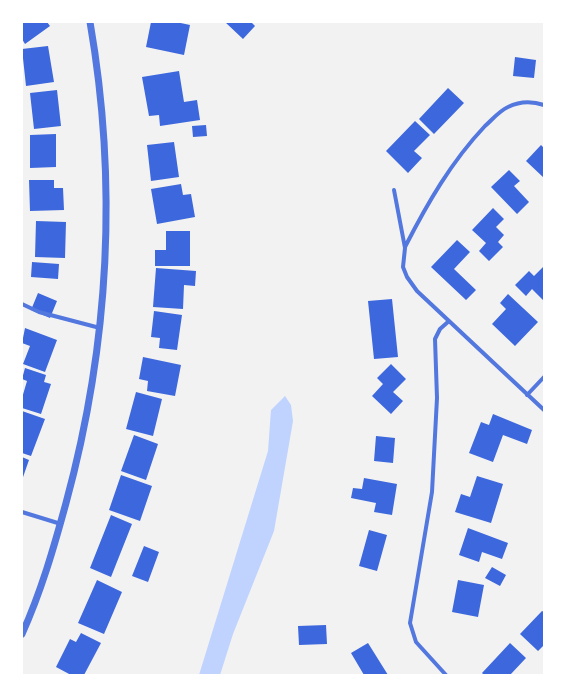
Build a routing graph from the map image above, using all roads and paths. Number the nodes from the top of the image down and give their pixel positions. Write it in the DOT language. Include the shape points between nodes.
graph roads {
  1 [pos="90,22"];
  2 [pos="544,105"];
  3 [pos="394,190"];
  4 [pos="404,248"];
  5 [pos="22,304"];
  6 [pos="449,321"];
  7 [pos="100,329"];
  8 [pos="544,377"];
  9 [pos="527,394"];
  10 [pos="544,410"];
  11 [pos="22,512"];
  12 [pos="61,524"];
  13 [pos="22,634"];
  14 [pos="446,675"];
  1 -- 7 [label="street" via="102,121 106,208 105,274"];
  2 -- 4 [label="street" via="529,102 508,107 496,115 446,174 423,210"];
  3 -- 4 [label="street"];
  4 -- 6 [label="street" via="403,267 407,277 417,291"];
  5 -- 7 [label="street" via="39,312"];
  6 -- 9 [label="street"];
  6 -- 14 [label="street" via="440,329 435,339 437,398 432,492 410,622 416,642"];
  7 -- 12 [label="street" via="92,393"];
  8 -- 9 [label="street"];
  9 -- 10 [label="street"];
  11 -- 12 [label="street"];
  12 -- 13 [label="street"];
}
